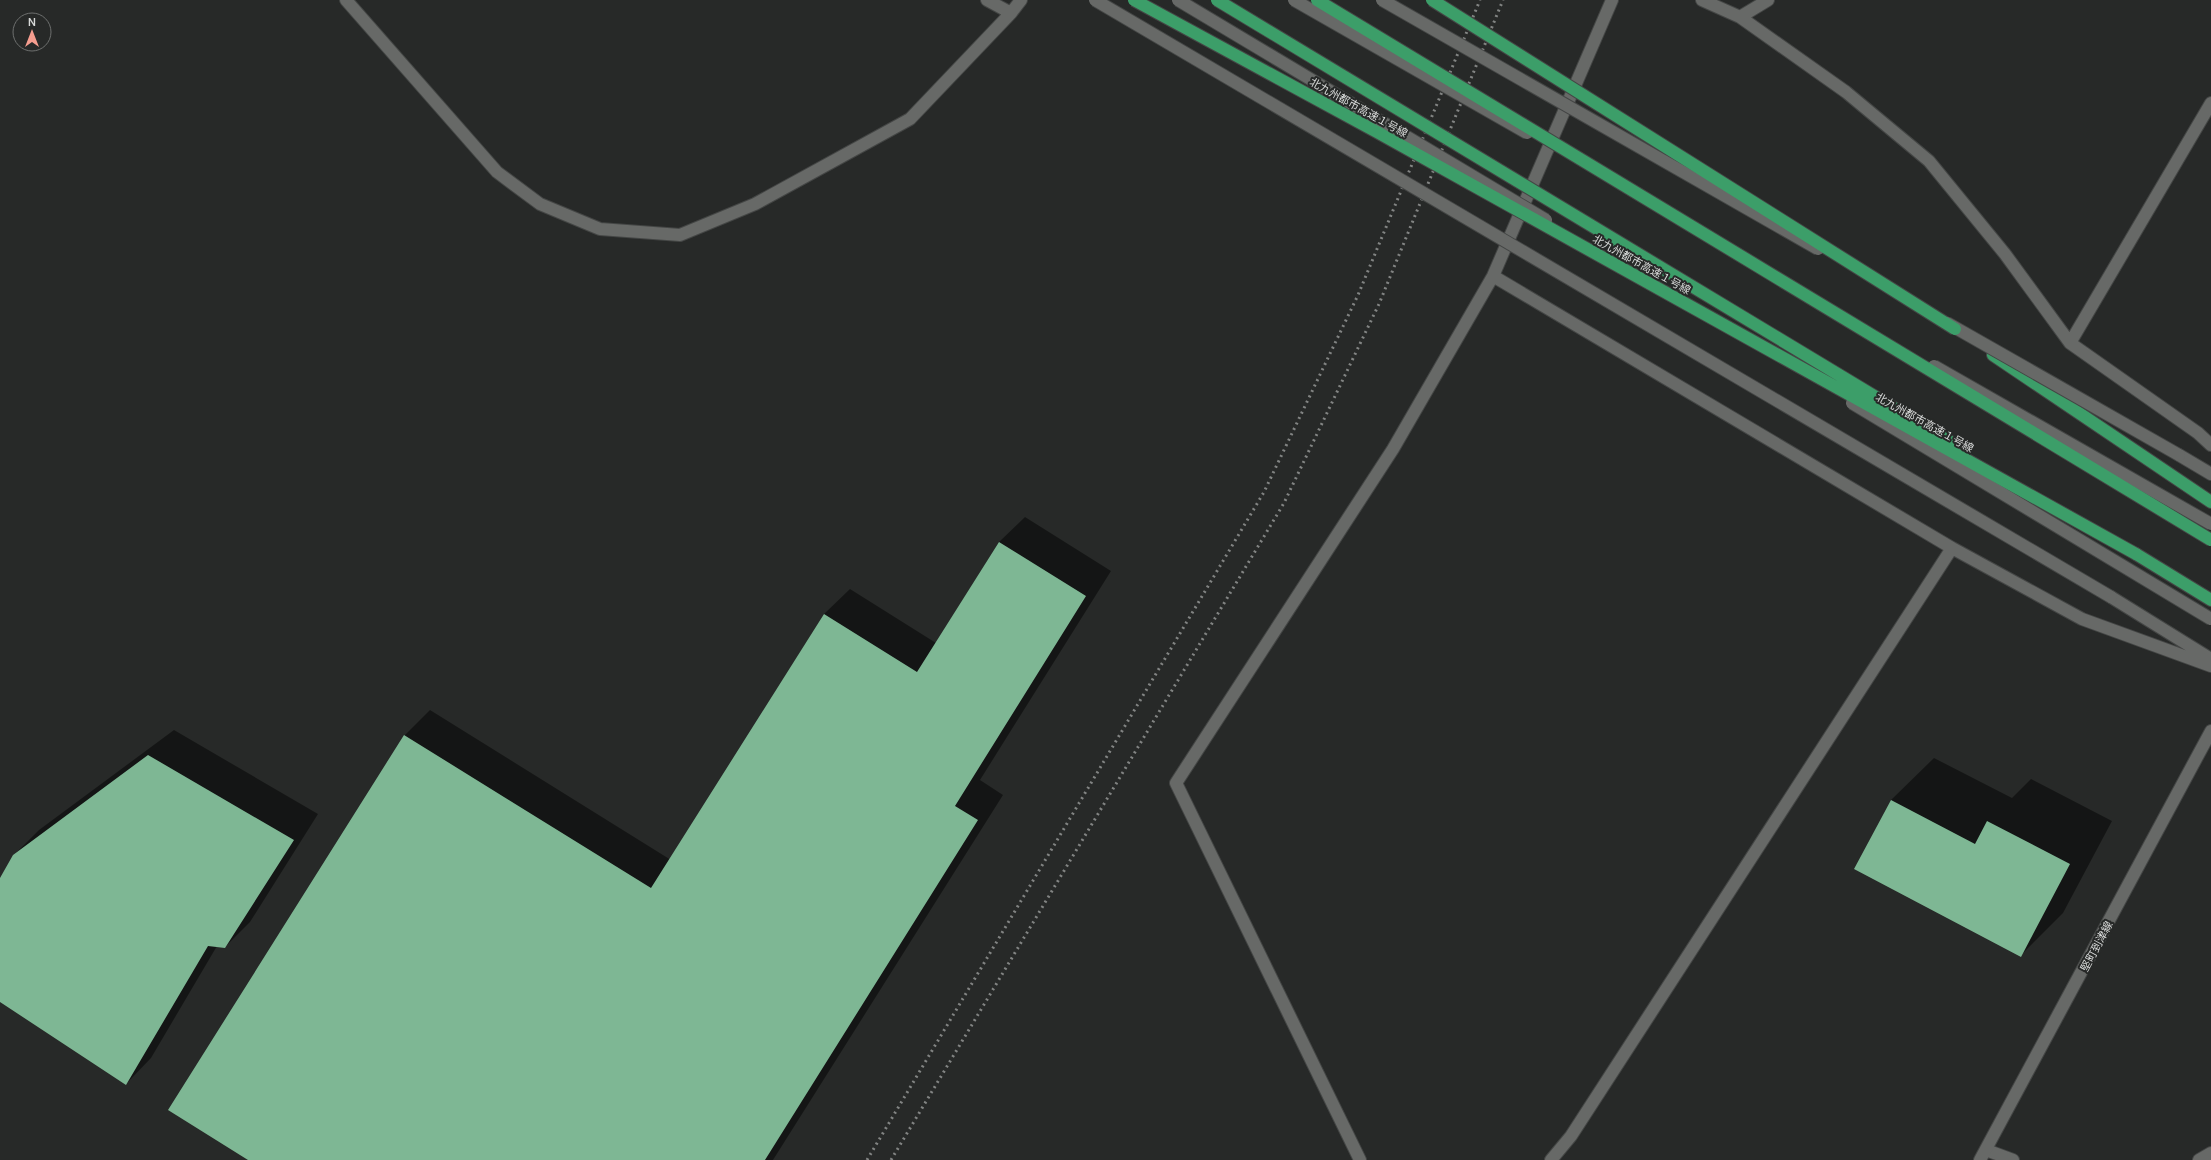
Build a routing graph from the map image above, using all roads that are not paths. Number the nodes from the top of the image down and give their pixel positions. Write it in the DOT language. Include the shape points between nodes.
graph roads {
  1 [pos="346,0"];
  2 [pos="987,0"];
  3 [pos="1021,0"];
  4 [pos="1095,0"];
  5 [pos="1134,0"];
  6 [pos="1178,0"];
  7 [pos="1217,0"];
  8 [pos="1294,0"];
  9 [pos="1317,0"];
  10 [pos="1382,0"];
  11 [pos="1432,0"];
  12 [pos="1612,0"];
  13 [pos="1702,0"];
  14 [pos="1768,0"];
  15 [pos="1011,13"];
  16 [pos="1740,17"];
  17 [pos="2211,103"];
  18 [pos="1493,276"];
  19 [pos="2070,343"];
  20 [pos="2211,445"];
  21 [pos="2211,474"];
  22 [pos="2211,502"];
  23 [pos="2211,524"];
  24 [pos="2211,540"];
  25 [pos="1952,548"];
  26 [pos="2136,554"];
  27 [pos="2211,600"];
  28 [pos="2211,619"];
  29 [pos="2211,659"];
  30 [pos="2211,666"];
  31 [pos="2211,731"];
  32 [pos="2211,1153"];
  33 [pos="1983,1155"];
  34 [pos="1360,1160"];
  35 [pos="1551,1160"];
  36 [pos="2013,1160"];
  37 [pos="2199,1160"];
  1 -- 15 [label="street" via="497,172 540,204 600,229 680,235 755,204 910,119"];
  2 -- 15 [label="street"];
  3 -- 15 [label="street"];
  4 -- 29 [label="street, bridge" via="2111,597"];
  5 -- 26 [label="highway, 北九州都市高速１号線, bridge" via="1377,132"];
  6 -- 28 [label="street, bridge" via="2130,568"];
  7 -- 26 [label="highway, 北九州都市高速１号線, bridge"];
  8 -- 23 [label="street, bridge"];
  9 -- 24 [label="highway, bridge"];
  10 -- 21 [label="street, bridge"];
  11 -- 22 [label="highway, bridge" via="1956,329"];
  12 -- 18 [label="street"];
  13 -- 16 [label="street"];
  14 -- 16 [label="street"];
  16 -- 19 [label="street" via="1846,92 1929,162 2006,254"];
  17 -- 19 [label="street"];
  18 -- 25 [label="street"];
  18 -- 34 [label="street" via="1393,449 1176,783"];
  19 -- 20 [label="street" via="2198,433"];
  25 -- 30 [label="street" via="2082,619"];
  25 -- 35 [label="street" via="1575,1129"];
  26 -- 27 [label="highway, 北九州都市高速１号線"];
  31 -- 33 [label="street, 堅町到津線"];
  32 -- 37 [label="street"];
  33 -- 36 [label="street"];
}
